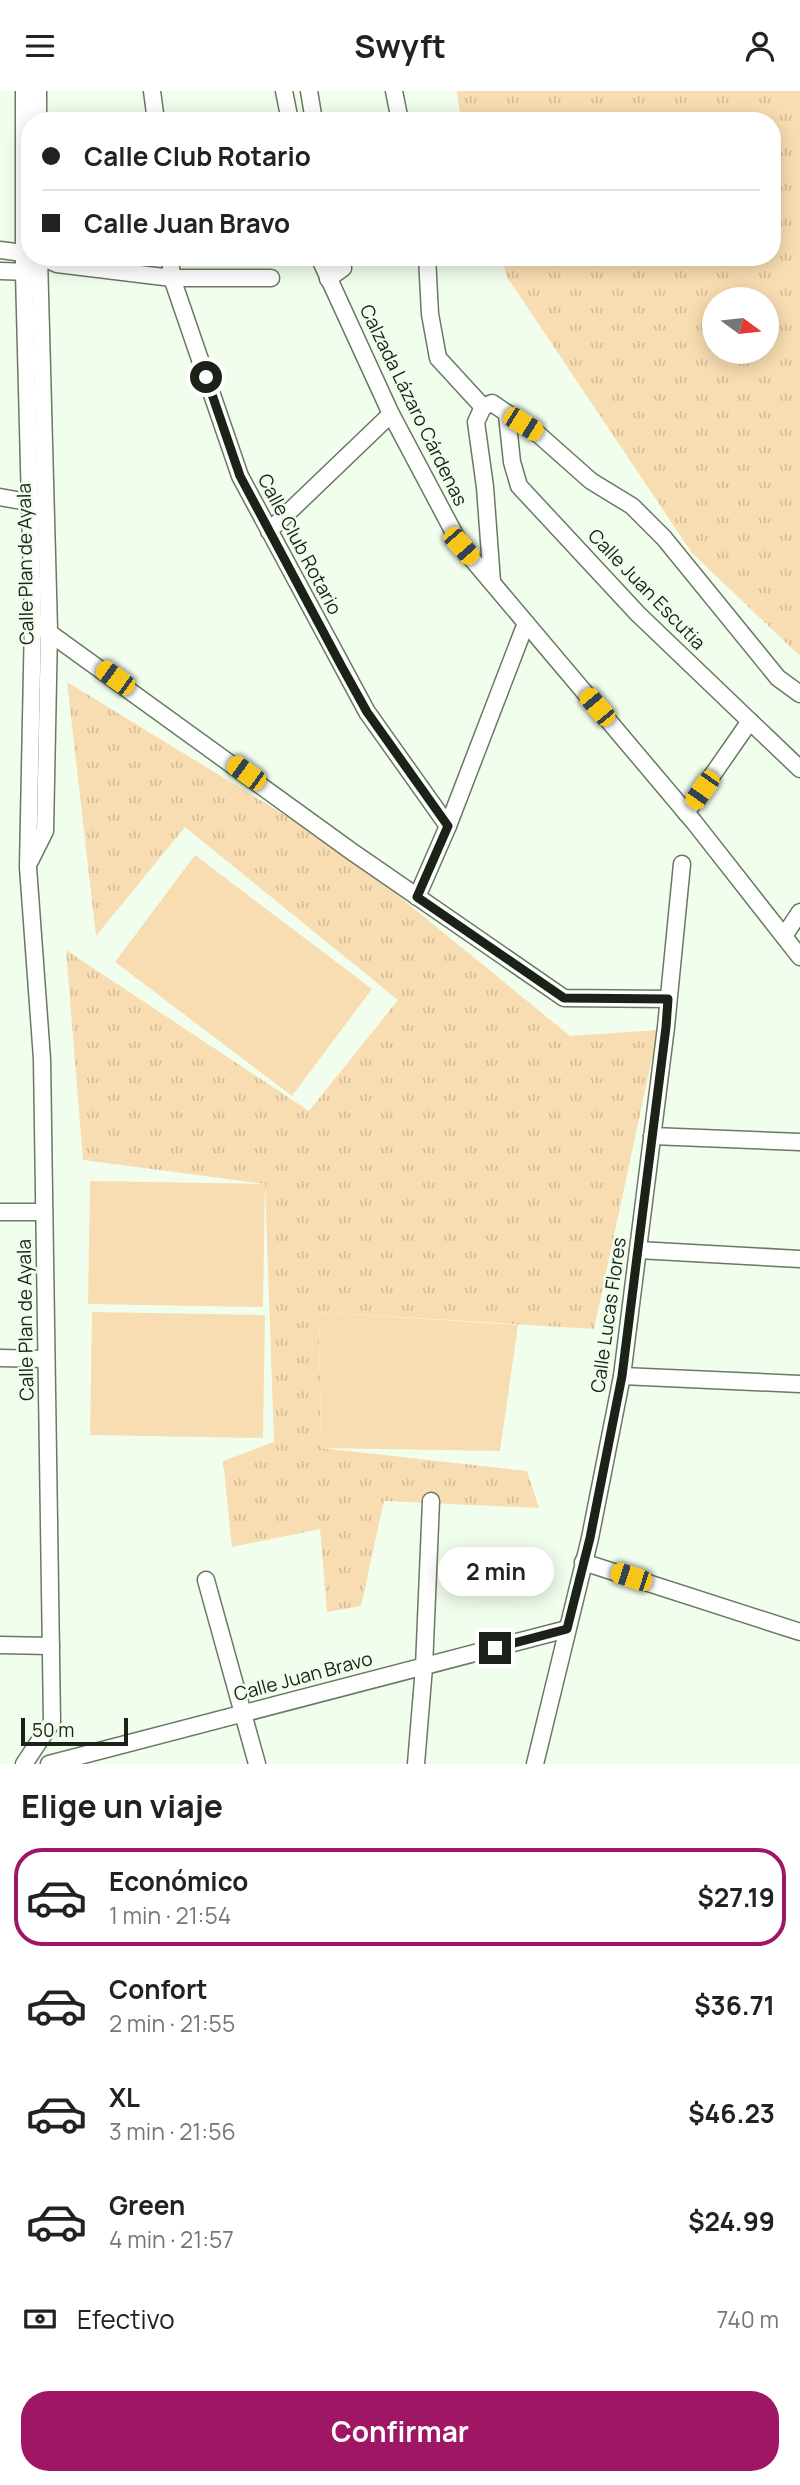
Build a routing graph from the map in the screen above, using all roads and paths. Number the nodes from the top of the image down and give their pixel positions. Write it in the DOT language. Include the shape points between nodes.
graph roads {
  1 [pos="24,91"];
  2 [pos="38,91"];
  3 [pos="152,91"];
  4 [pos="284,91"];
  5 [pos="309,91"];
  6 [pos="394,91"];
  7 [pos="25,112"];
  8 [pos="38,112"];
  9 [pos="155,112"];
  10 [pos="288,112"];
  11 [pos="312,112"];
  12 [pos="398,112"];
  13 [pos="0,250"];
  14 [pos="21,257"];
  15 [pos="21,265"];
  16 [pos="33,266"];
  17 [pos="73,266"];
  18 [pos="171,266"];
  19 [pos="323,266"];
  20 [pos="343,266"];
  21 [pos="427,266"];
  22 [pos="0,271"];
  23 [pos="172,278"];
  24 [pos="271,278"];
  25 [pos="328,279"];
  26 [pos="483,407"];
  27 [pos="391,414"];
  28 [pos="508,415"];
  29 [pos="0,498"];
  30 [pos="38,504"];
  31 [pos="269,531"];
  32 [pos="492,582"];
  33 [pos="33,621"];
  34 [pos="526,623"];
  35 [pos="49,631"];
  36 [pos="800,694"];
  37 [pos="750,722"];
  38 [pos="800,769"];
  39 [pos="686,813"];
  40 [pos="448,826"];
  41 [pos="682,864"];
  42 [pos="27,867"];
  43 [pos="417,897"];
  44 [pos="800,912"];
  45 [pos="784,936"];
  46 [pos="800,957"];
  47 [pos="668,999"];
  48 [pos="652,1136"];
  49 [pos="800,1142"];
  50 [pos="0,1212"];
  51 [pos="44,1212"];
  52 [pos="639,1245"];
  53 [pos="800,1249"];
  54 [pos="800,1259"];
  55 [pos="0,1358"];
  56 [pos="46,1359"];
  57 [pos="622,1376"];
  58 [pos="800,1384"];
  59 [pos="431,1501"];
  60 [pos="583,1562"];
  61 [pos="206,1580"];
  62 [pos="567,1629"];
  63 [pos="800,1632"];
  64 [pos="0,1645"];
  65 [pos="51,1646"];
  66 [pos="424,1667"];
  67 [pos="243,1714"];
  68 [pos="99,1758"];
  69 [pos="24,1764"];
  70 [pos="49,1764"];
  71 [pos="257,1764"];
  72 [pos="416,1764"];
  73 [pos="535,1764"];
  1 -- 7 [label="street, Calle Plan de Ayala"];
  2 -- 8 [label="street"];
  3 -- 9 [label="street"];
  4 -- 10 [label="street"];
  5 -- 11 [label="street"];
  6 -- 12 [label="street"];
  13 -- 14 [label="street"];
  15 -- 22 [label="street"];
  16 -- 30 [label="street, Calle Plan de Ayala"];
  17 -- 23 [label="street"];
  18 -- 23 [label="street, Calle Club Rotario"];
  19 -- 25 [label="street, Calzada Lázaro Cárdenas"];
  20 -- 25 [label="street"];
  21 -- 26 [label="street" via="438,358"];
  23 -- 24 [label="street"];
  23 -- 31 [label="street, Calle Club Rotario" via="240,476"];
  25 -- 27 [label="street, Calzada Lázaro Cárdenas"];
  26 -- 28 [label="street" via="492,403"];
  26 -- 32 [label="street" via="476,422"];
  27 -- 31 [label="street"];
  27 -- 32 [label="street, Calzada Lázaro Cárdenas" via="461,546"];
  28 -- 36 [label="street" via="538,434 591,481 632,506 664,538 778,678"];
  28 -- 37 [label="street, Calle Juan Escutia" via="519,486 639,614"];
  29 -- 30 [label="street"];
  30 -- 33 [label="street, Calle Plan de Ayala"];
  30 -- 35 [label="street, Calle Plan de Ayala"];
  31 -- 40 [label="street, Calle Club Rotario" via="367,712"];
  32 -- 34 [label="street, Calzada Lázaro Cárdenas"];
  33 -- 35 [label="street"];
  33 -- 42 [label="street, Calle Plan de Ayala"];
  34 -- 39 [label="street, Calzada Lázaro Cárdenas"];
  34 -- 40 [label="street"];
  35 -- 42 [label="street, Calle Plan de Ayala" via="45,831"];
  35 -- 43 [label="street"];
  37 -- 38 [label="street, Calle Juan Escutia"];
  37 -- 39 [label="street"];
  39 -- 45 [label="street, Calzada Lázaro Cárdenas"];
  40 -- 43 [label="street"];
  41 -- 47 [label="street, Calle Lucas Flores"];
  42 -- 51 [label="street, Calle Plan de Ayala" via="41,1059"];
  43 -- 47 [label="street" via="564,998"];
  44 -- 45 [label="street"];
  45 -- 46 [label="street, Calzada Lázaro Cárdenas"];
  47 -- 48 [label="street, Calle Lucas Flores"];
  48 -- 49 [label="street"];
  48 -- 52 [label="street, Calle Lucas Flores"];
  50 -- 51 [label="street"];
  51 -- 56 [label="street, Calle Plan de Ayala"];
  52 -- 53 [label="street"];
  52 -- 54 [label="street"];
  52 -- 57 [label="street, Calle Lucas Flores"];
  55 -- 56 [label="street"];
  56 -- 65 [label="street, Calle Plan de Ayala"];
  57 -- 58 [label="street"];
  57 -- 60 [label="street, Calle Lucas Flores"];
  59 -- 66 [label="street"];
  60 -- 62 [label="street, Calle Lucas Flores"];
  60 -- 63 [label="street"];
  61 -- 67 [label="street"];
  62 -- 66 [label="street, Calle Juan Bravo"];
  62 -- 73 [label="street, Calle Lucas Flores"];
  64 -- 65 [label="street"];
  65 -- 69 [label="street, Calle Plan de Ayala" via="52,1722"];
  66 -- 67 [label="street, Calle Juan Bravo"];
  66 -- 72 [label="street"];
  67 -- 68 [label="street, Calle Juan Bravo"];
  67 -- 71 [label="street"];
  68 -- 70 [label="street, Calle Juan Bravo"];
}
